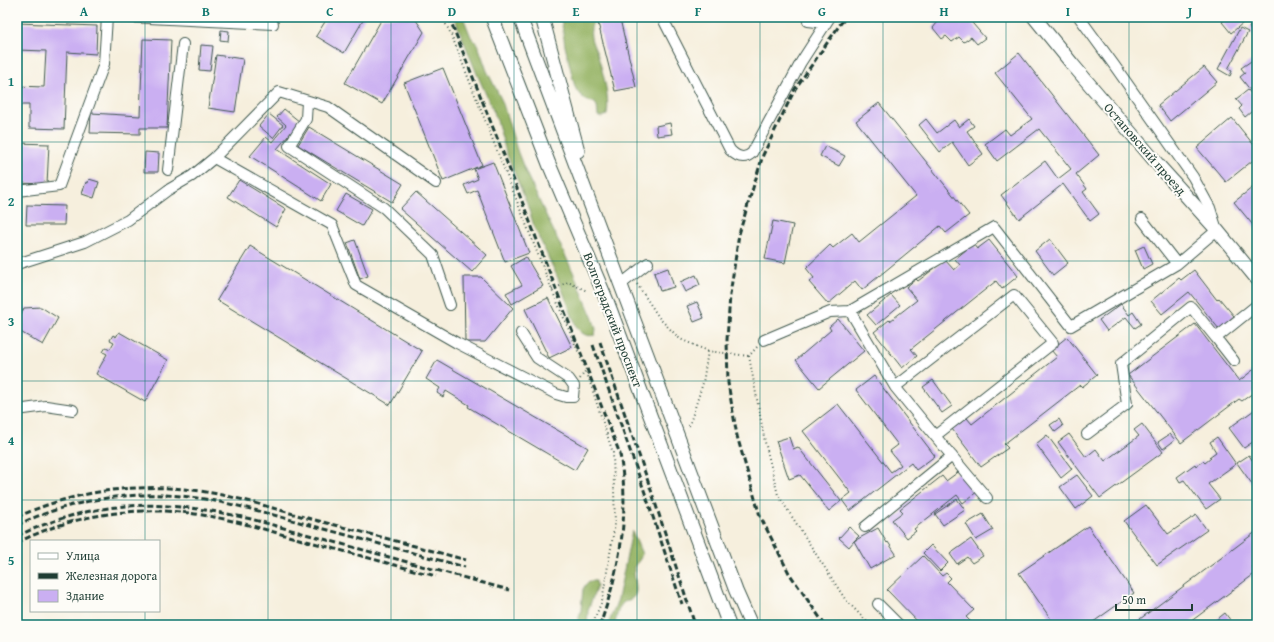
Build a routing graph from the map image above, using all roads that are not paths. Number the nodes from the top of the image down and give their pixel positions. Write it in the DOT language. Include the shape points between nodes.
graph roads {
  1 [pos="107,17"];
  2 [pos="128,17"];
  3 [pos="492,17"];
  4 [pos="520,17"];
  5 [pos="542,17"];
  6 [pos="662,17"];
  7 [pos="1034,17"];
  8 [pos="1079,17"];
  9 [pos="828,20"];
  10 [pos="808,21"];
  11 [pos="273,24"];
  12 [pos="183,44"];
  13 [pos="307,100"];
  14 [pos="214,158"];
  15 [pos="168,170"];
  16 [pos="1193,177"];
  17 [pos="436,183"];
  18 [pos="17,191"];
  19 [pos="1187,197"];
  20 [pos="1142,219"];
  21 [pos="599,228"];
  22 [pos="1217,230"];
  23 [pos="648,263"];
  24 [pos="17,264"];
  25 [pos="1177,264"];
  26 [pos="1257,279"];
  27 [pos="620,285"];
  28 [pos="450,304"];
  29 [pos="1257,305"];
  30 [pos="850,312"];
  31 [pos="521,333"];
  32 [pos="1216,338"];
  33 [pos="764,340"];
  34 [pos="1234,361"];
  35 [pos="895,386"];
  36 [pos="17,410"];
  37 [pos="73,410"];
  38 [pos="1087,434"];
  39 [pos="935,436"];
  40 [pos="952,456"];
  41 [pos="987,498"];
  42 [pos="865,527"];
  43 [pos="878,604"];
  44 [pos="729,625"];
  45 [pos="751,625"];
  46 [pos="899,625"];
  1 -- 18 [label="lane" via="104,64 59,186"];
  2 -- 11 [label="lane"];
  3 -- 44 [label="main road, Волгоградский проспект" via="549,164 607,301"];
  4 -- 21 [label="main road, Волгоградский проспект"];
  5 -- 21 [label="main road"];
  6 -- 9 [label="lane" via="730,150 742,158 752,153 801,62"];
  7 -- 19 [label="main road, Остаповский проезд" via="1078,72"];
  8 -- 16 [label="lane"];
  9 -- 10 [label="lane"];
  12 -- 15 [label="lane"];
  13 -- 14 [label="lane" via="279,92"];
  13 -- 17 [label="lane" via="328,107"];
  13 -- 28 [label="lane" via="306,119 289,146 384,208 433,254"];
  14 -- 24 [label="lane" via="192,176 121,223 85,242"];
  14 -- 31 [label="lane" via="332,225 356,285 478,354 556,394 573,397 574,386 569,379 537,358"];
  16 -- 19 [label="lane" via="1195,189"];
  16 -- 22 [label="lane" via="1210,208"];
  19 -- 22 [label="main road, Остаповский проезд"];
  20 -- 25 [label="lane"];
  21 -- 27 [label="main road, Волгоградский проспект"];
  22 -- 25 [label="lane"];
  22 -- 26 [label="main road, Остаповский проезд"];
  23 -- 27 [label="lane"];
  25 -- 30 [label="lane" via="1071,326 994,227"];
  27 -- 45 [label="main road, Волгоградский проспект"];
  29 -- 32 [label="lane"];
  30 -- 33 [label="lane" via="830,312"];
  30 -- 35 [label="lane"];
  32 -- 34 [label="lane"];
  32 -- 38 [label="lane" via="1191,307 1121,364 1128,404"];
  35 -- 39 [label="lane"];
  35 -- 39 [label="lane" via="1014,295 1053,343"];
  36 -- 37 [label="lane" via="46,406"];
  39 -- 40 [label="lane"];
  40 -- 41 [label="lane"];
  40 -- 42 [label="lane"];
  43 -- 46 [label="lane"];
}
